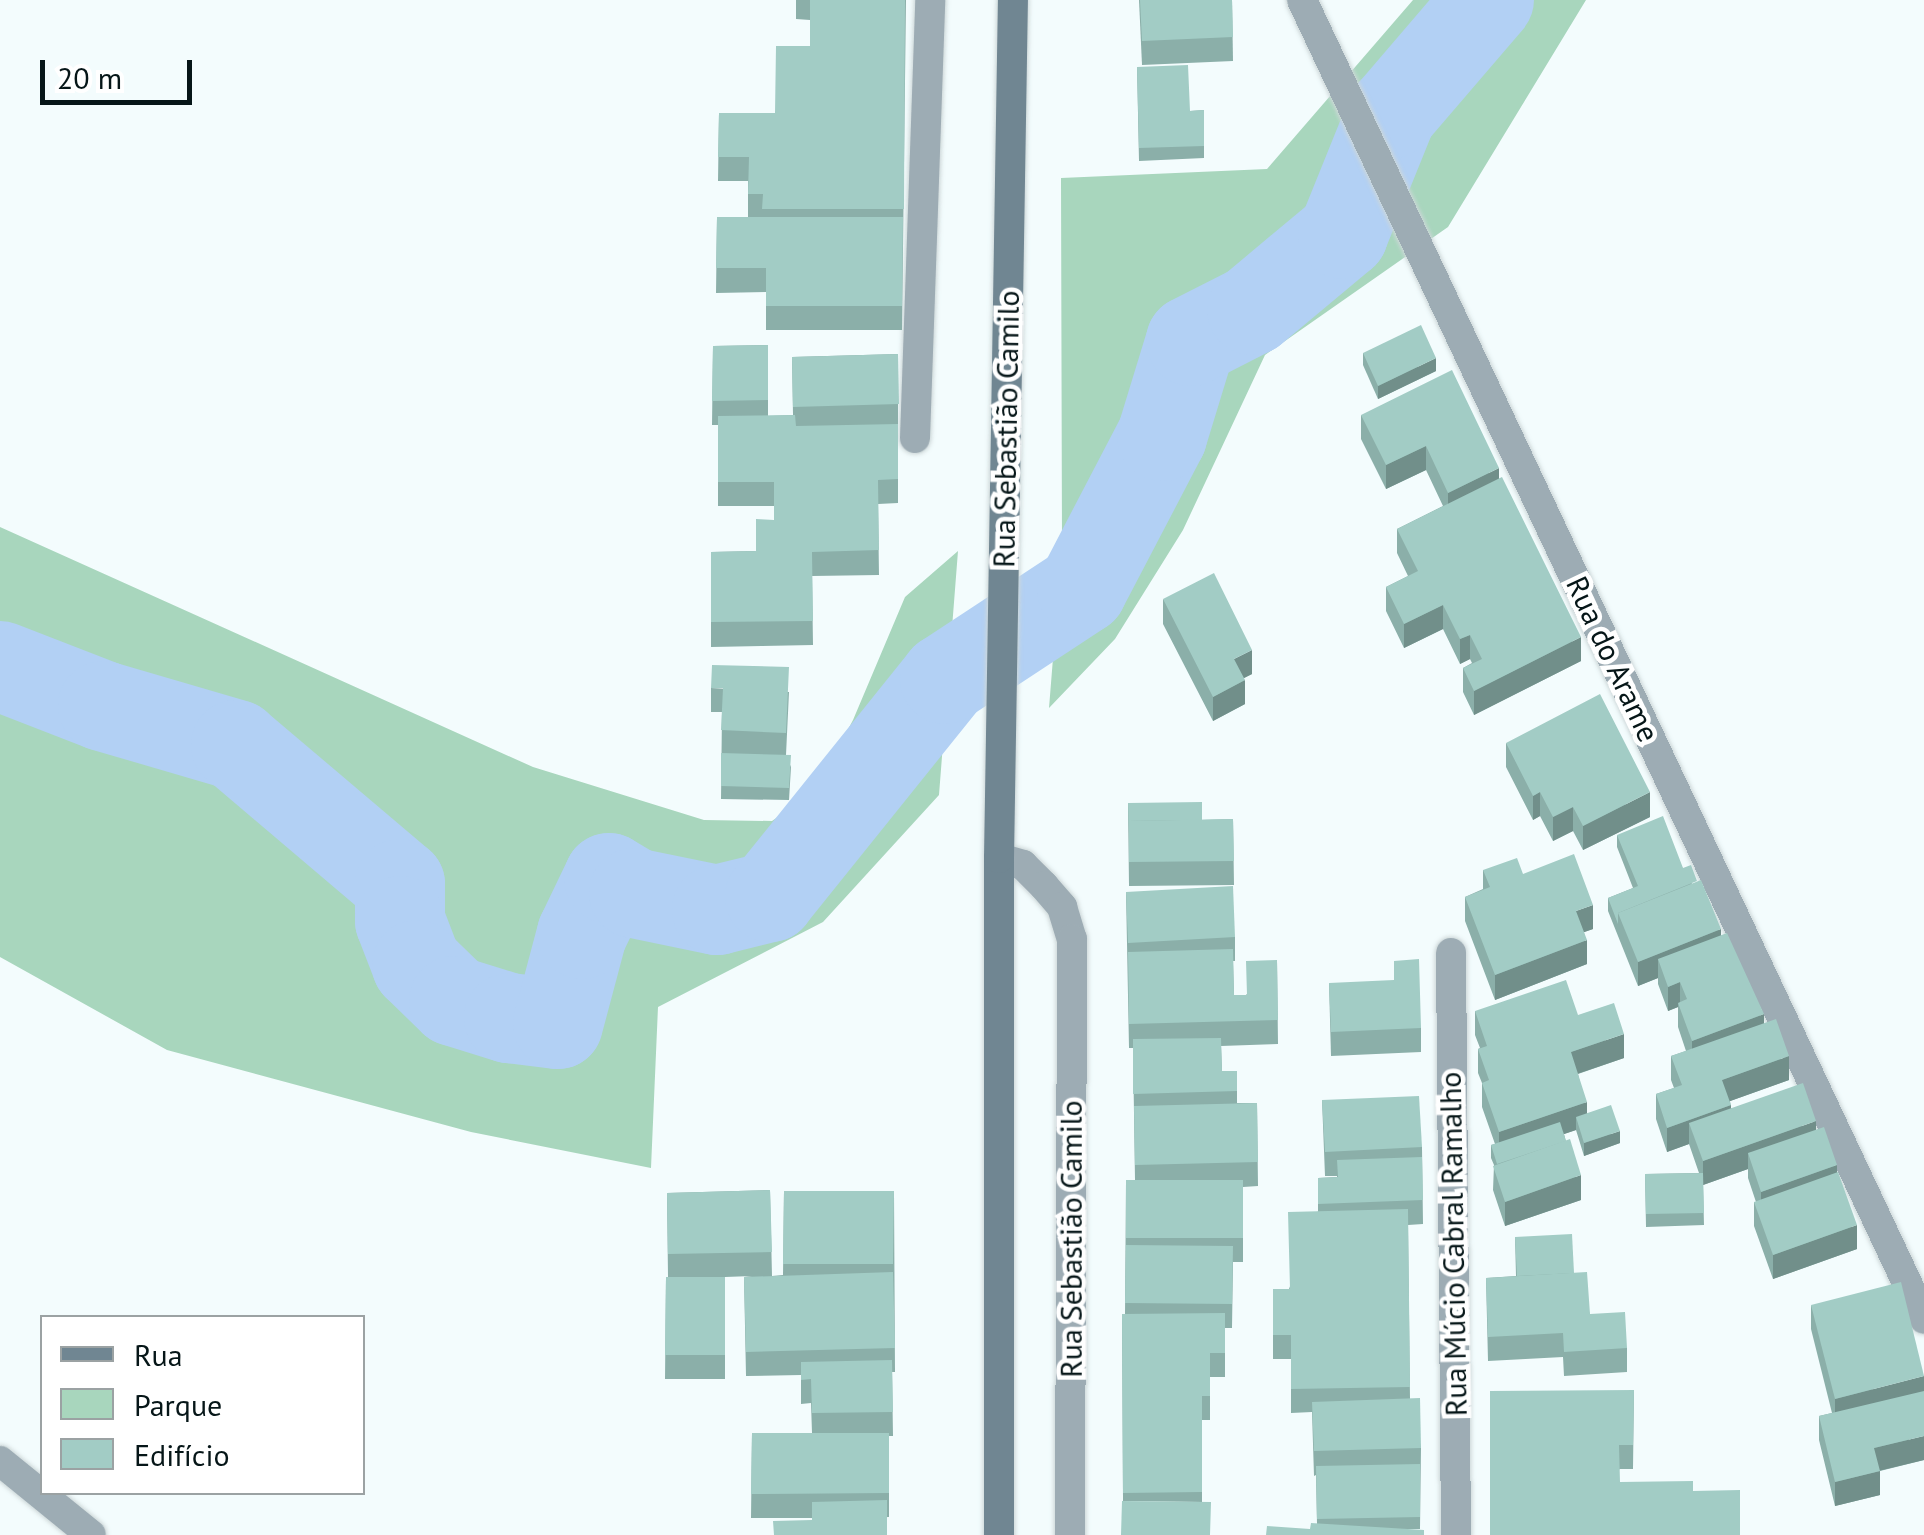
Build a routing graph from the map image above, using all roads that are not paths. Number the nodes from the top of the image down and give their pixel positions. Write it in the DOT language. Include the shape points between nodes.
graph roads {
  1 [pos="930,0"];
  2 [pos="1013,0"];
  3 [pos="1302,0"];
  4 [pos="915,438"];
  5 [pos="999,858"];
  6 [pos="1450,953"];
  7 [pos="1924,1319"];
  8 [pos="0,1461"];
  9 [pos="40,1494"];
  10 [pos="42,1495"];
  11 [pos="91,1535"];
  12 [pos="999,1535"];
  13 [pos="1070,1535"];
  14 [pos="1456,1535"];
  1 -- 4 [label="street"];
  2 -- 5 [label="main road, Rua Sebastião Camilo"];
  3 -- 7 [label="street, Rua do Arame"];
  5 -- 12 [label="main road, Rua Sebastião Camilo"];
  5 -- 13 [label="street, Rua Sebastião Camilo" via="1023,864 1044,886 1062,907 1072,939"];
  6 -- 14 [label="street, Rua Múcio Cabral Ramalho"];
  8 -- 9 [label="street"];
  10 -- 11 [label="street"];
}
